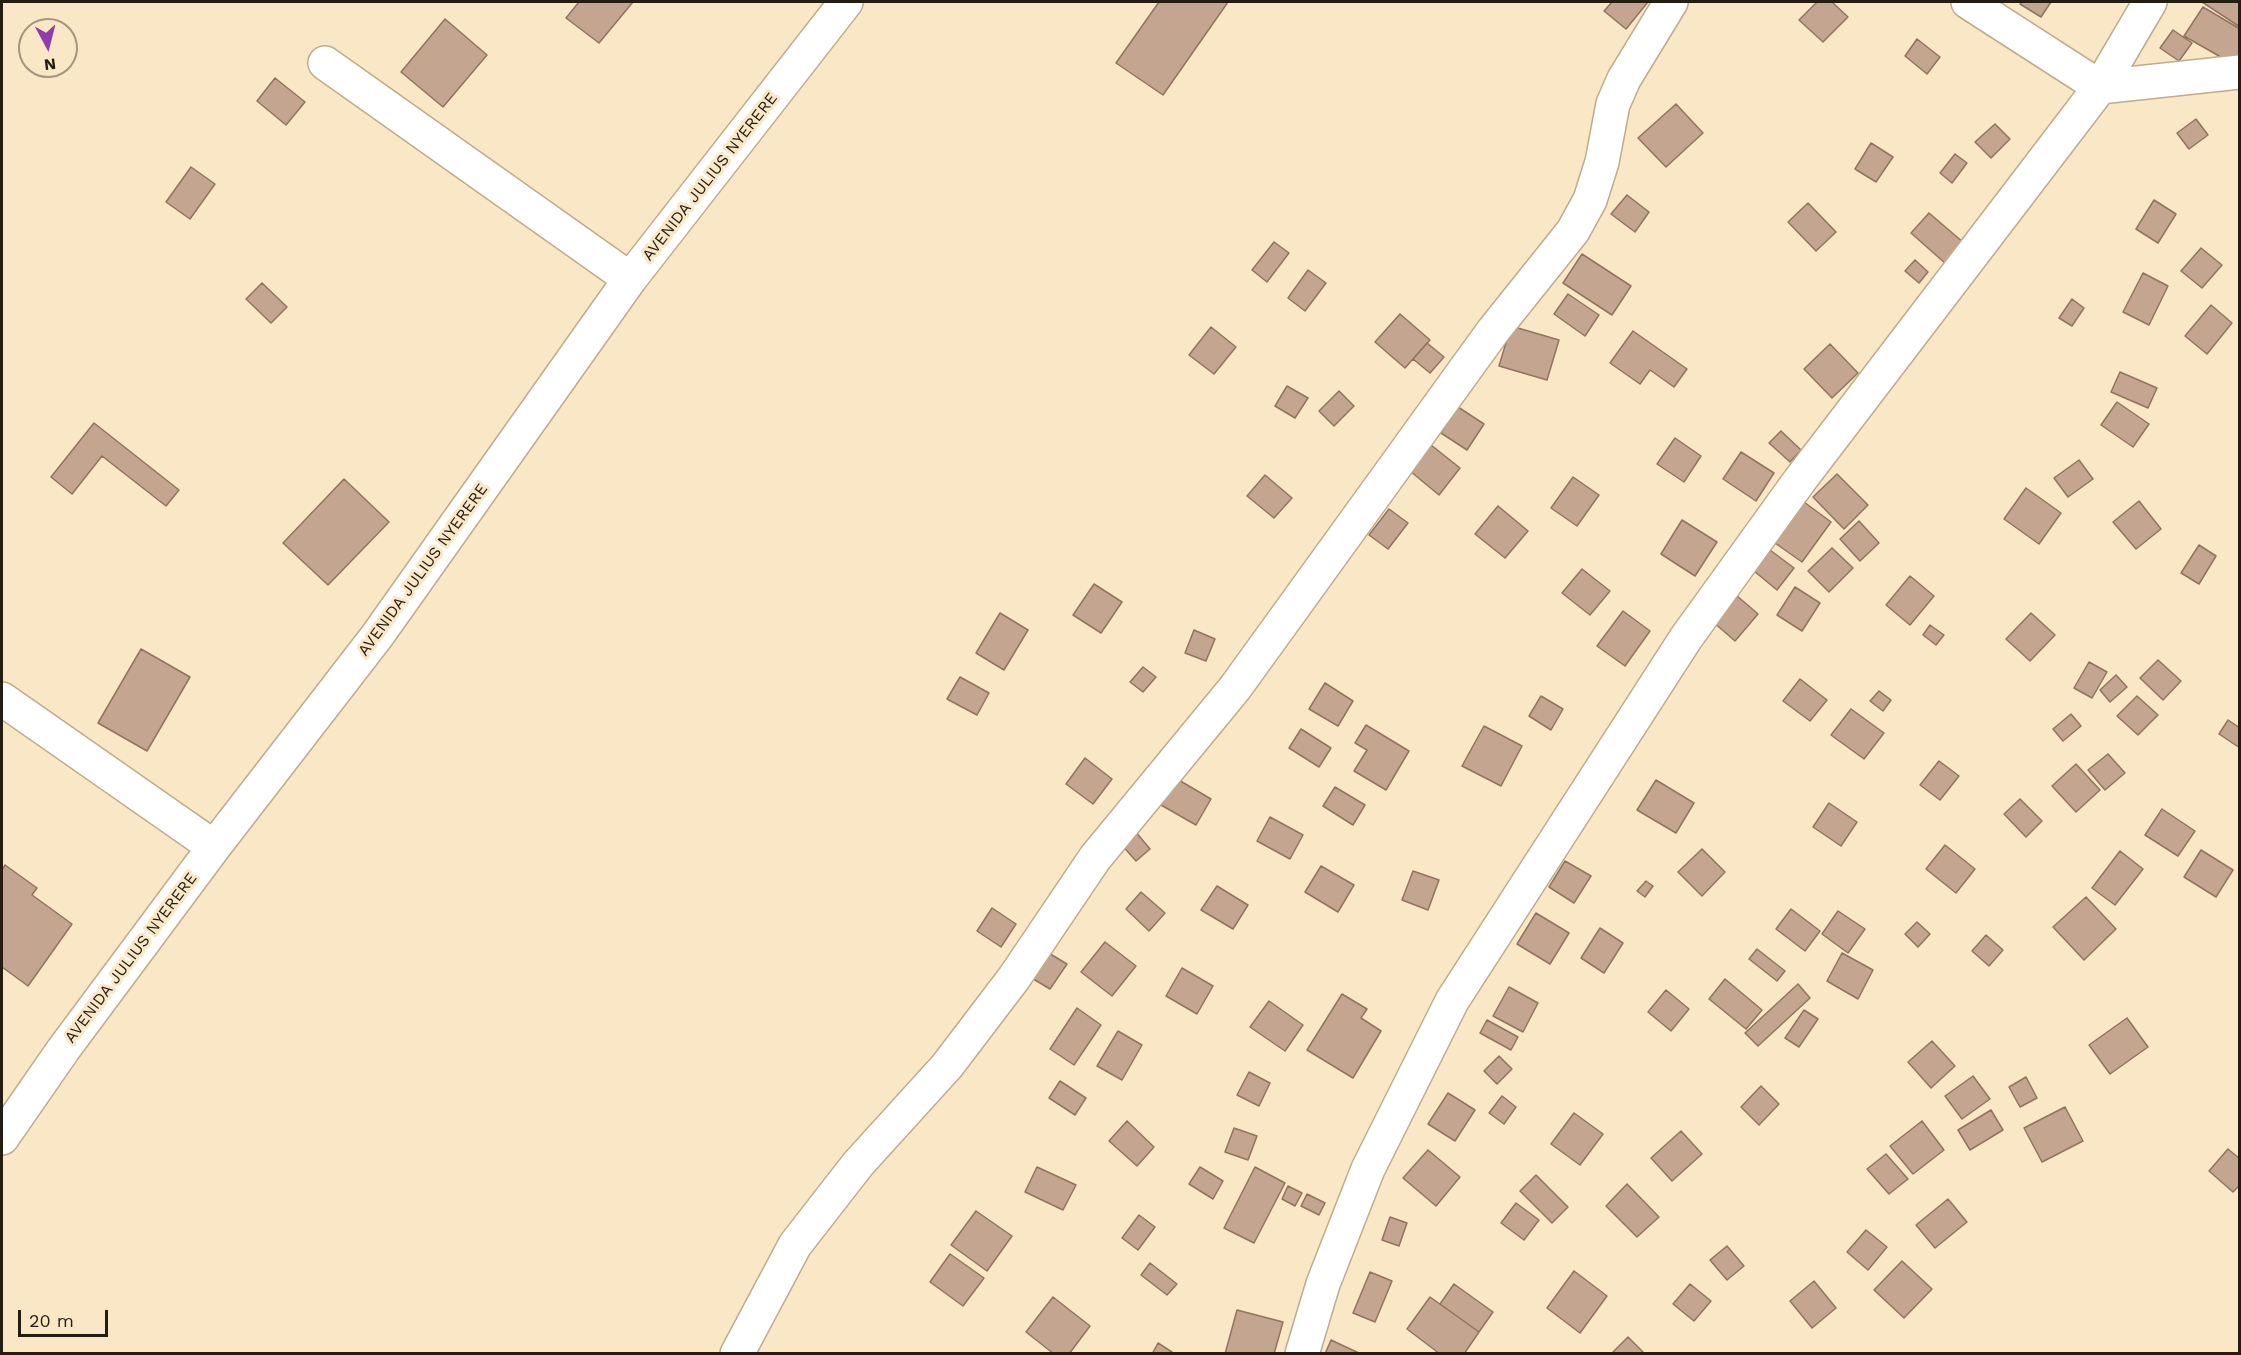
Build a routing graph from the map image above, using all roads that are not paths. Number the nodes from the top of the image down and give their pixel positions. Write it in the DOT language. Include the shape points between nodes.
graph roads {
  1 [pos="846,2"];
  2 [pos="1671,2"];
  3 [pos="1968,2"];
  4 [pos="2150,2"];
  5 [pos="325,63"];
  6 [pos="2240,72"];
  7 [pos="2100,87"];
  8 [pos="630,279"];
  9 [pos="2,699"];
  10 [pos="214,847"];
  11 [pos="2,1138"];
  12 [pos="737,1353"];
  13 [pos="1302,1353"];
  1 -- 8 [label="street, AVENIDA JULIUS NYERERE"];
  2 -- 12 [label="street" via="1613,104 1602,162 1590,200 1573,231 1493,331 1235,688 1095,858 1014,978 946,1066 858,1164 795,1245"];
  3 -- 7 [label="street"];
  4 -- 7 [label="street"];
  5 -- 8 [label="street"];
  6 -- 7 [label="street"];
  7 -- 13 [label="street" via="1800,480 1686,638 1452,1001 1368,1169 1323,1284"];
  8 -- 10 [label="street, AVENIDA JULIUS NYERERE" via="377,636"];
  9 -- 10 [label="street"];
  10 -- 11 [label="street, AVENIDA JULIUS NYERERE"];
}
